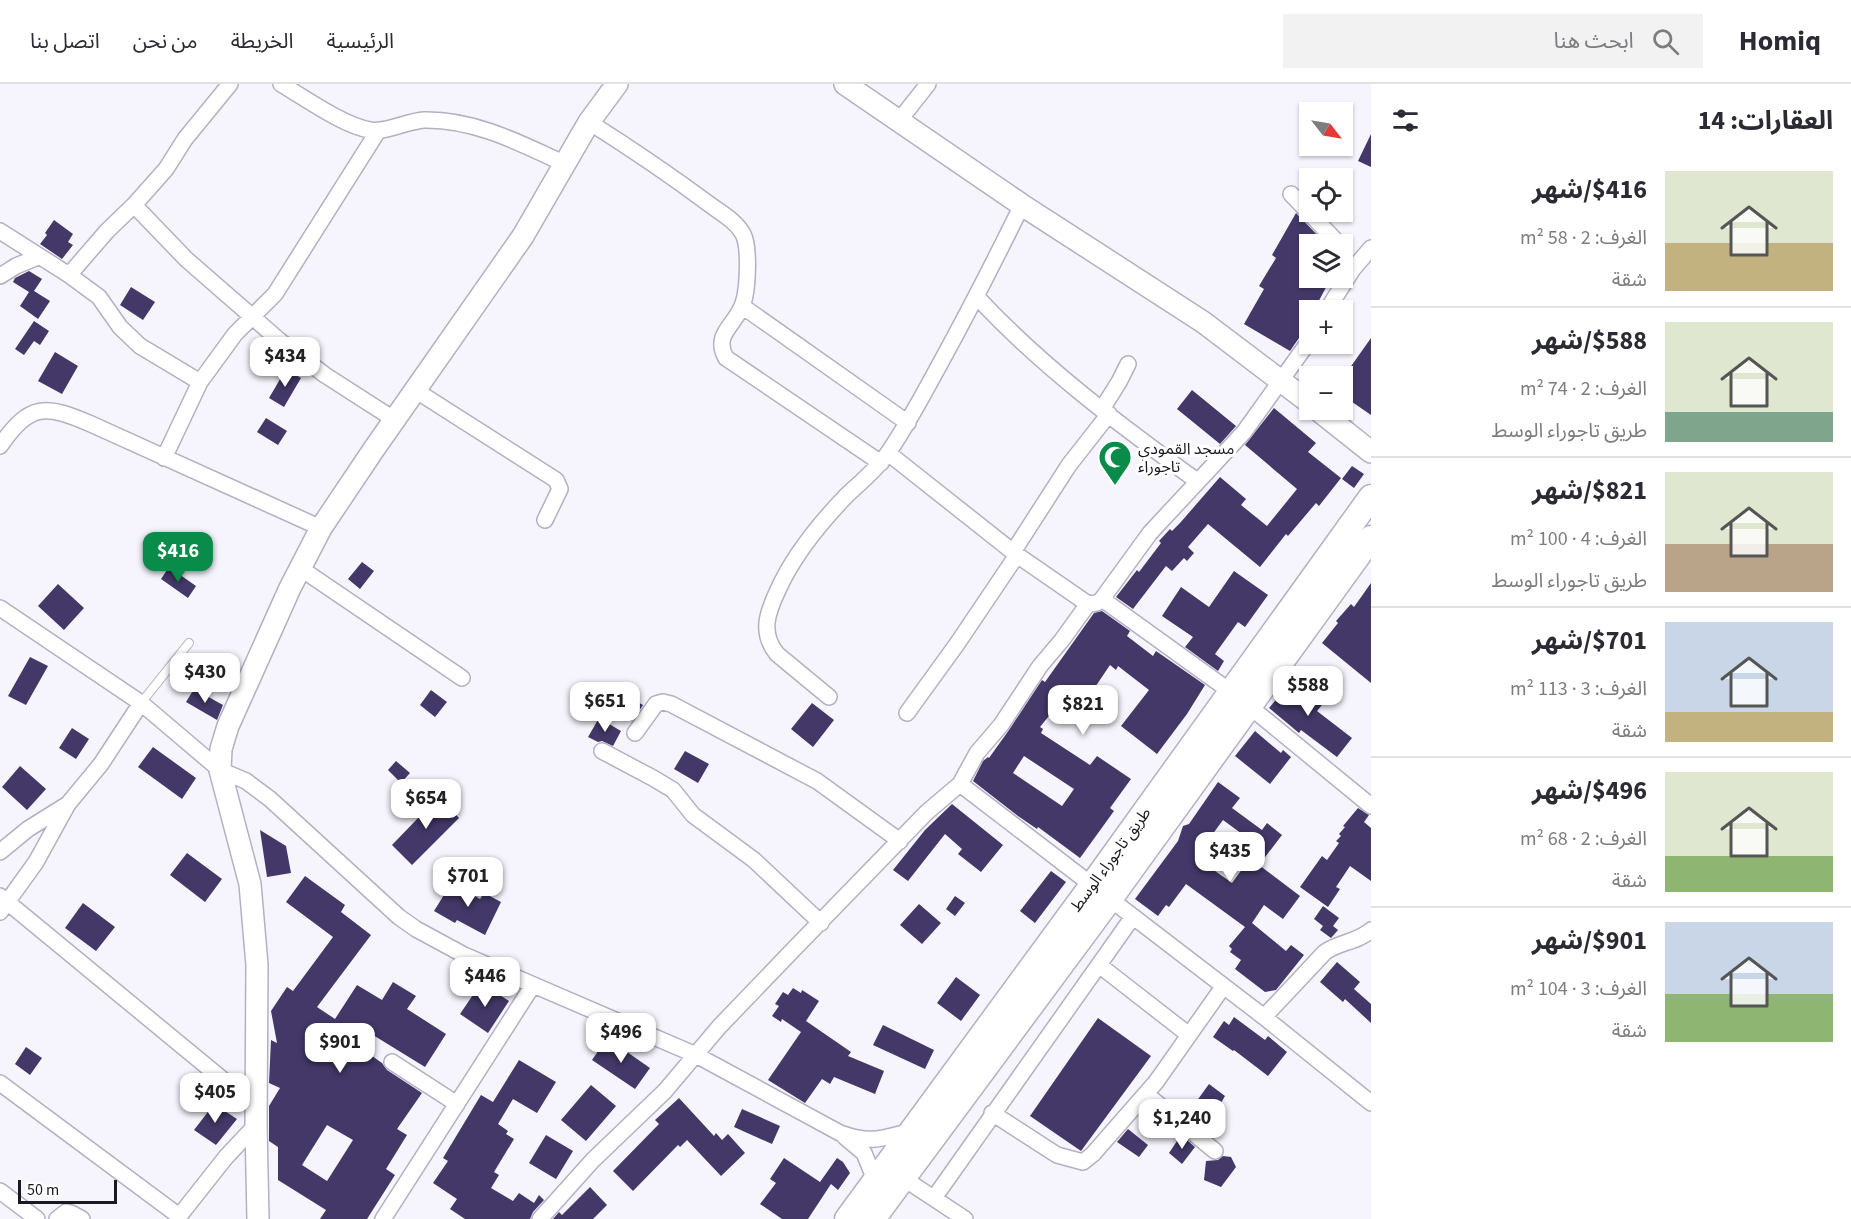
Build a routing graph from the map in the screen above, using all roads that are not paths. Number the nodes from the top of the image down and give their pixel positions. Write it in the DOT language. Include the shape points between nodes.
graph roads {
  1 [pos="230,84"];
  2 [pos="281,84"];
  3 [pos="617,84"];
  4 [pos="845,84"];
  5 [pos="928,84"];
  6 [pos="589,122"];
  7 [pos="898,122"];
  8 [pos="378,131"];
  9 [pos="563,163"];
  10 [pos="1291,194"];
  11 [pos="134,205"];
  12 [pos="1022,205"];
  13 [pos="0,231"];
  14 [pos="1329,234"];
  15 [pos="1371,248"];
  16 [pos="38,257"];
  17 [pos="1353,257"];
  18 [pos="1359,262"];
  19 [pos="69,275"];
  20 [pos="0,276"];
  21 [pos="977,297"];
  22 [pos="1334,300"];
  23 [pos="742,306"];
  24 [pos="252,317"];
  25 [pos="1300,354"];
  26 [pos="1128,364"];
  27 [pos="1282,381"];
  28 [pos="200,382"];
  29 [pos="415,390"];
  30 [pos="1299,394"];
  31 [pos="1106,411"];
  32 [pos="395,420"];
  33 [pos="1331,420"];
  34 [pos="908,423"];
  35 [pos="0,446"];
  36 [pos="1371,452"];
  37 [pos="164,458"];
  38 [pos="884,458"];
  39 [pos="1197,481"];
  40 [pos="1371,497"];
  41 [pos="545,520"];
  42 [pos="321,528"];
  43 [pos="1371,538"];
  44 [pos="1015,554"];
  45 [pos="300,568"];
  46 [pos="1095,601"];
  47 [pos="0,608"];
  48 [pos="189,643"];
  49 [pos="462,678"];
  50 [pos="829,697"];
  51 [pos="1240,699"];
  52 [pos="141,703"];
  53 [pos="907,713"];
  54 [pos="634,733"];
  55 [pos="602,752"];
  56 [pos="220,770"];
  57 [pos="960,784"];
  58 [pos="68,804"];
  59 [pos="1371,806"];
  60 [pos="900,841"];
  61 [pos="0,852"];
  62 [pos="1101,892"];
  63 [pos="2,904"];
  64 [pos="1132,918"];
  65 [pos="821,923"];
  66 [pos="1371,930"];
  67 [pos="1099,965"];
  68 [pos="533,985"];
  69 [pos="1223,987"];
  70 [pos="1264,1017"];
  71 [pos="1189,1035"];
  72 [pos="696,1055"];
  73 [pos="392,1062"];
  74 [pos="0,1083"];
  75 [pos="1146,1094"];
  76 [pos="1371,1103"];
  77 [pos="457,1104"];
  78 [pos="993,1113"];
  79 [pos="256,1116"];
  80 [pos="911,1131"];
  81 [pos="840,1133"];
  82 [pos="1215,1151"];
  83 [pos="903,1178"];
  84 [pos="875,1179"];
  85 [pos="0,1191"];
  86 [pos="934,1198"];
  87 [pos="178,1218"];
  88 [pos="37,1219"];
  89 [pos="57,1219"];
  90 [pos="82,1219"];
  91 [pos="258,1219"];
  92 [pos="383,1219"];
  93 [pos="540,1219"];
  94 [pos="847,1219"];
  95 [pos="873,1219"];
  96 [pos="966,1219"];
  1 -- 11 [label="street"];
  2 -- 8 [label="street" via="349,122"];
  3 -- 6 [label="street"];
  4 -- 7 [label="street"];
  5 -- 7 [label="street"];
  6 -- 9 [label="street"];
  6 -- 23 [label="street" via="629,147 742,232 748,257"];
  7 -- 12 [label="street"];
  8 -- 9 [label="street" via="417,120 463,125 507,137"];
  8 -- 24 [label="street" via="290,272"];
  9 -- 29 [label="street" via="523,236"];
  10 -- 14 [label="street"];
  11 -- 19 [label="street"];
  11 -- 24 [label="street" via="186,260"];
  12 -- 21 [label="street"];
  12 -- 27 [label="street" via="1194,316"];
  13 -- 16 [label="street"];
  15 -- 18 [label="street"];
  16 -- 19 [label="street"];
  16 -- 20 [label="street"];
  17 -- 18 [label="street"];
  18 -- 22 [label="street"];
  19 -- 28 [label="street" via="99,297 120,327 140,346"];
  21 -- 31 [label="street" via="1057,374"];
  21 -- 34 [label="street"];
  23 -- 34 [label="street"];
  23 -- 38 [label="street" via="721,342 726,358"];
  24 -- 28 [label="street"];
  24 -- 32 [label="street" via="303,360"];
  25 -- 27 [label="street"];
  26 -- 31 [label="street"];
  27 -- 30 [label="street"];
  27 -- 39 [label="street" via="1224,456"];
  28 -- 37 [label="street"];
  29 -- 32 [label="street"];
  29 -- 41 [label="street" via="556,480 560,489"];
  31 -- 39 [label="street"];
  31 -- 44 [label="street"];
  32 -- 42 [label="street"];
  33 -- 36 [label="street"];
  34 -- 38 [label="street"];
  35 -- 37 [label="street" via="22,419 33,412 49,410 78,418"];
  37 -- 42 [label="street"];
  38 -- 44 [label="street"];
  38 -- 50 [label="street" via="807,541 778,590 768,618 768,639 777,654"];
  39 -- 46 [label="street"];
  40 -- 51 [label="main road, طريق تاجوراء الوسط"];
  42 -- 45 [label="street"];
  43 -- 51 [label="main road"];
  44 -- 46 [label="street"];
  44 -- 53 [label="street"];
  45 -- 49 [label="street"];
  45 -- 56 [label="street" via="237,704 221,749"];
  46 -- 51 [label="street"];
  46 -- 57 [label="street" via="1040,666 1001,725 977,753"];
  47 -- 52 [label="street"];
  48 -- 52 [label="lane"];
  51 -- 59 [label="street"];
  51 -- 62 [label="main road, طريق تاجوراء الوسط"];
  52 -- 56 [label="street"];
  52 -- 58 [label="street" via="101,764"];
  54 -- 60 [label="street" via="656,704 671,705 805,774"];
  55 -- 65 [label="street" via="673,790 693,815 754,860"];
  56 -- 68 [label="street" via="246,781 282,808 416,929"];
  56 -- 79 [label="street" via="252,903 258,991"];
  57 -- 60 [label="street"];
  57 -- 62 [label="street"];
  58 -- 61 [label="street"];
  58 -- 63 [label="street" via="36,862"];
  60 -- 65 [label="street"];
  62 -- 64 [label="street"];
  62 -- 80 [label="main road, طريق تاجوراء الوسط"];
  62 -- 83 [label="main road"];
  63 -- 79 [label="street"];
  64 -- 67 [label="street"];
  64 -- 69 [label="street"];
  65 -- 72 [label="street"];
  66 -- 70 [label="street" via="1325,952"];
  67 -- 71 [label="street"];
  67 -- 78 [label="street"];
  68 -- 72 [label="street"];
  68 -- 77 [label="street"];
  69 -- 70 [label="street"];
  69 -- 71 [label="street"];
  70 -- 76 [label="street"];
  71 -- 75 [label="street"];
  72 -- 81 [label="street"];
  72 -- 93 [label="street"];
  73 -- 77 [label="street"];
  74 -- 87 [label="street"];
  75 -- 78 [label="street" via="1083,1162 1057,1155"];
  75 -- 82 [label="street"];
  77 -- 92 [label="street"];
  78 -- 86 [label="street"];
  79 -- 87 [label="street"];
  79 -- 91 [label="street"];
  80 -- 81 [label="street" via="872,1141"];
  80 -- 84 [label="main road, طريق تاجوراء الوسط"];
  81 -- 84 [label="street" via="864,1153"];
  83 -- 86 [label="street"];
  83 -- 95 [label="main road"];
  84 -- 94 [label="main road, طريق تاجوراء الوسط"];
  85 -- 88 [label="street"];
  86 -- 96 [label="street"];
  89 -- 90 [label="street" via="66,1212"];
}
